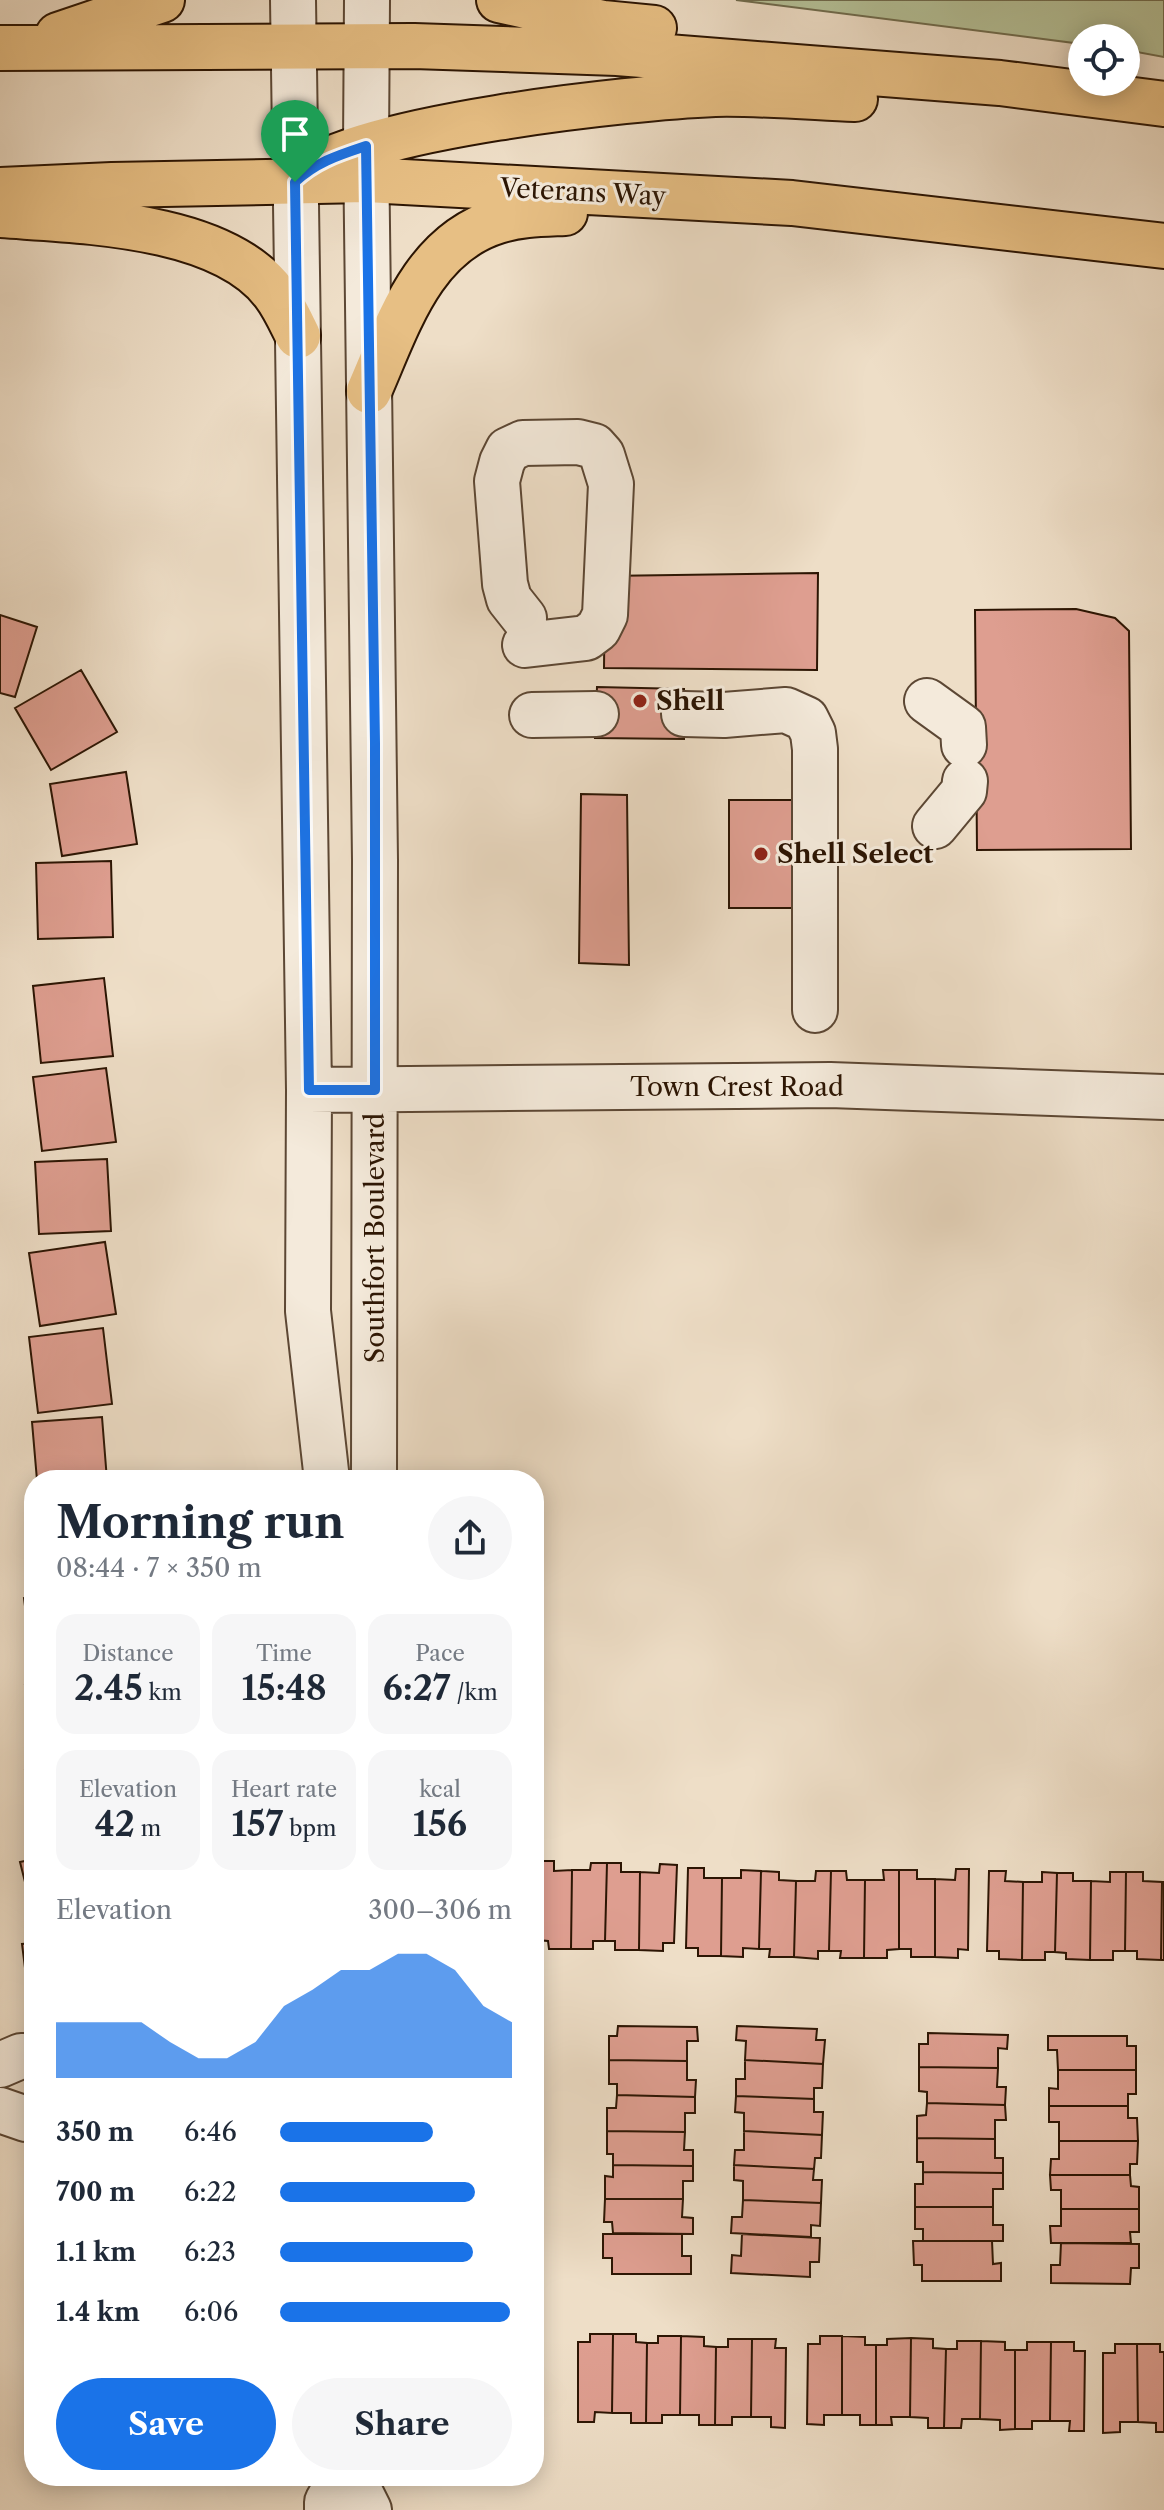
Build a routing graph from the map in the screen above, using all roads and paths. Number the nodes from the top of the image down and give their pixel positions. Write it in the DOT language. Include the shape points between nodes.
graph roads {
  1 [pos="162,0"];
  2 [pos="293,0"];
  3 [pos="367,0"];
  4 [pos="499,0"];
  5 [pos="293,45"];
  6 [pos="11,47"];
  7 [pos="366,47"];
  8 [pos="839,69"];
  9 [pos="1000,83"];
  10 [pos="1164,104"];
  11 [pos="366,163"];
  12 [pos="295,182"];
  13 [pos="0,190"];
  14 [pos="792,203"];
  15 [pos="0,215"];
  16 [pos="1164,246"];
  17 [pos="298,336"];
  18 [pos="369,391"];
  19 [pos="927,701"];
  20 [pos="596,714"];
  21 [pos="684,714"];
  22 [pos="532,715"];
  23 [pos="935,826"];
  24 [pos="815,1010"];
  25 [pos="309,1090"];
  26 [pos="375,1090"];
  27 [pos="1164,1097"];
  28 [pos="326,1470"];
  29 [pos="374,1470"];
  30 [pos="24,2056"];
  31 [pos="0,2065"];
  32 [pos="0,2110"];
  33 [pos="24,2118"];
  34 [pos="336,2486"];
  35 [pos="357,2486"];
  36 [pos="327,2510"];
  37 [pos="369,2510"];
  1 -- 6 [label="main road"];
  2 -- 5 [label="street"];
  3 -- 7 [label="street, Southfort Boulevard"];
  4 -- 8 [label="main road" via="603,23 797,41"];
  5 -- 6 [label="main road"];
  5 -- 7 [label="main road"];
  5 -- 12 [label="street"];
  7 -- 8 [label="main road" via="617,53"];
  7 -- 11 [label="street, Southfort Boulevard"];
  8 -- 9 [label="main road"];
  9 -- 10 [label="main road"];
  9 -- 11 [label="main road" via="878,99 716,94 628,101 422,132"];
  11 -- 12 [label="main road" via="328,158"];
  11 -- 14 [label="main road, Veterans Way"];
  11 -- 18 [label="street, Southfort Boulevard"];
  12 -- 13 [label="main road"];
  12 -- 17 [label="street"];
  14 -- 16 [label="main road, Veterans Way"];
  14 -- 18 [label="main road" via="525,214 471,232 433,263 412,294"];
  15 -- 17 [label="main road" via="101,222 181,237 230,256 273,292"];
  17 -- 25 [label="street"];
  18 -- 26 [label="street, Southfort Boulevard"];
  19 -- 23 [label="street" via="963,727 964,791"];
  20 -- 22 [label="street"];
  21 -- 24 [label="street" via="783,709 810,724 815,749"];
  25 -- 26 [label="street, Town Crest Road"];
  25 -- 28 [label="street" via="308,1311"];
  26 -- 27 [label="street, Town Crest Road" via="830,1085"];
  26 -- 29 [label="street, Southfort Boulevard"];
  30 -- 31 [label="street"];
  32 -- 33 [label="street"];
  34 -- 36 [label="street"];
  35 -- 37 [label="street"];
}
